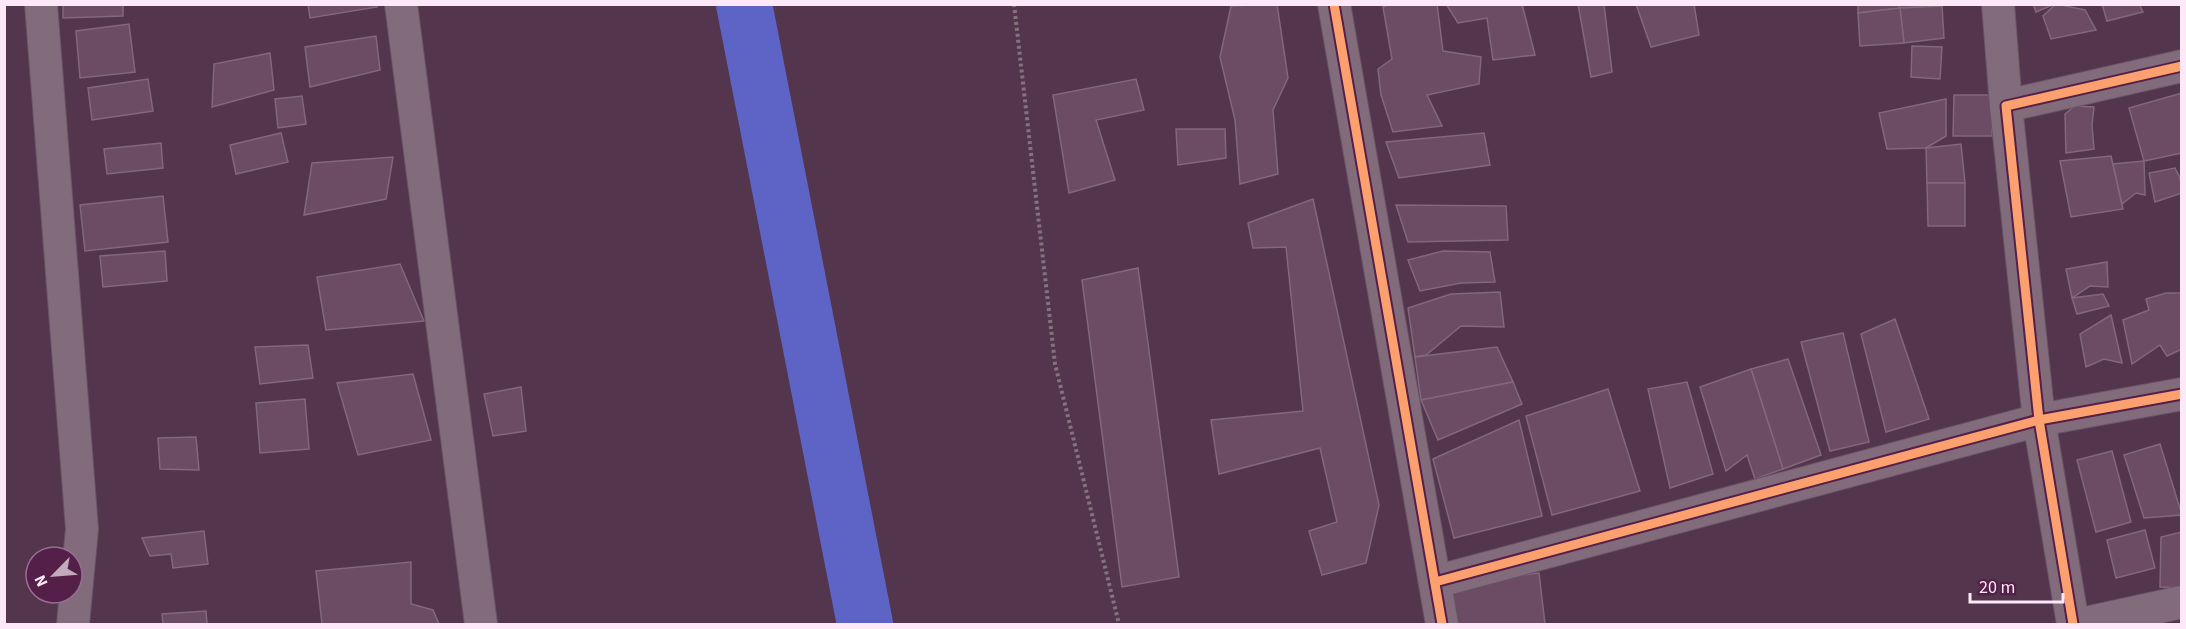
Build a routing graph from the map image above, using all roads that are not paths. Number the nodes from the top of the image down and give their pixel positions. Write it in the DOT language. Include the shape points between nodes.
graph roads {
  1 [pos="41,4"];
  2 [pos="401,4"];
  3 [pos="1334,4"];
  4 [pos="1998,4"];
  5 [pos="2181,66"];
  6 [pos="2006,106"];
  7 [pos="2181,394"];
  8 [pos="2039,420"];
  9 [pos="1435,582"];
  10 [pos="2181,602"];
  11 [pos="73,624"];
  12 [pos="481,624"];
  13 [pos="1442,624"];
  14 [pos="2073,624"];
  15 [pos="2081,624"];
  1 -- 11 [label="street" via="82,529"];
  2 -- 12 [label="street"];
  3 -- 9 [label="street"];
  4 -- 6 [label="street"];
  5 -- 6 [label="street"];
  6 -- 8 [label="street"];
  7 -- 8 [label="street"];
  8 -- 9 [label="street"];
  8 -- 14 [label="street"];
  9 -- 13 [label="street"];
  10 -- 15 [label="street"];
}
